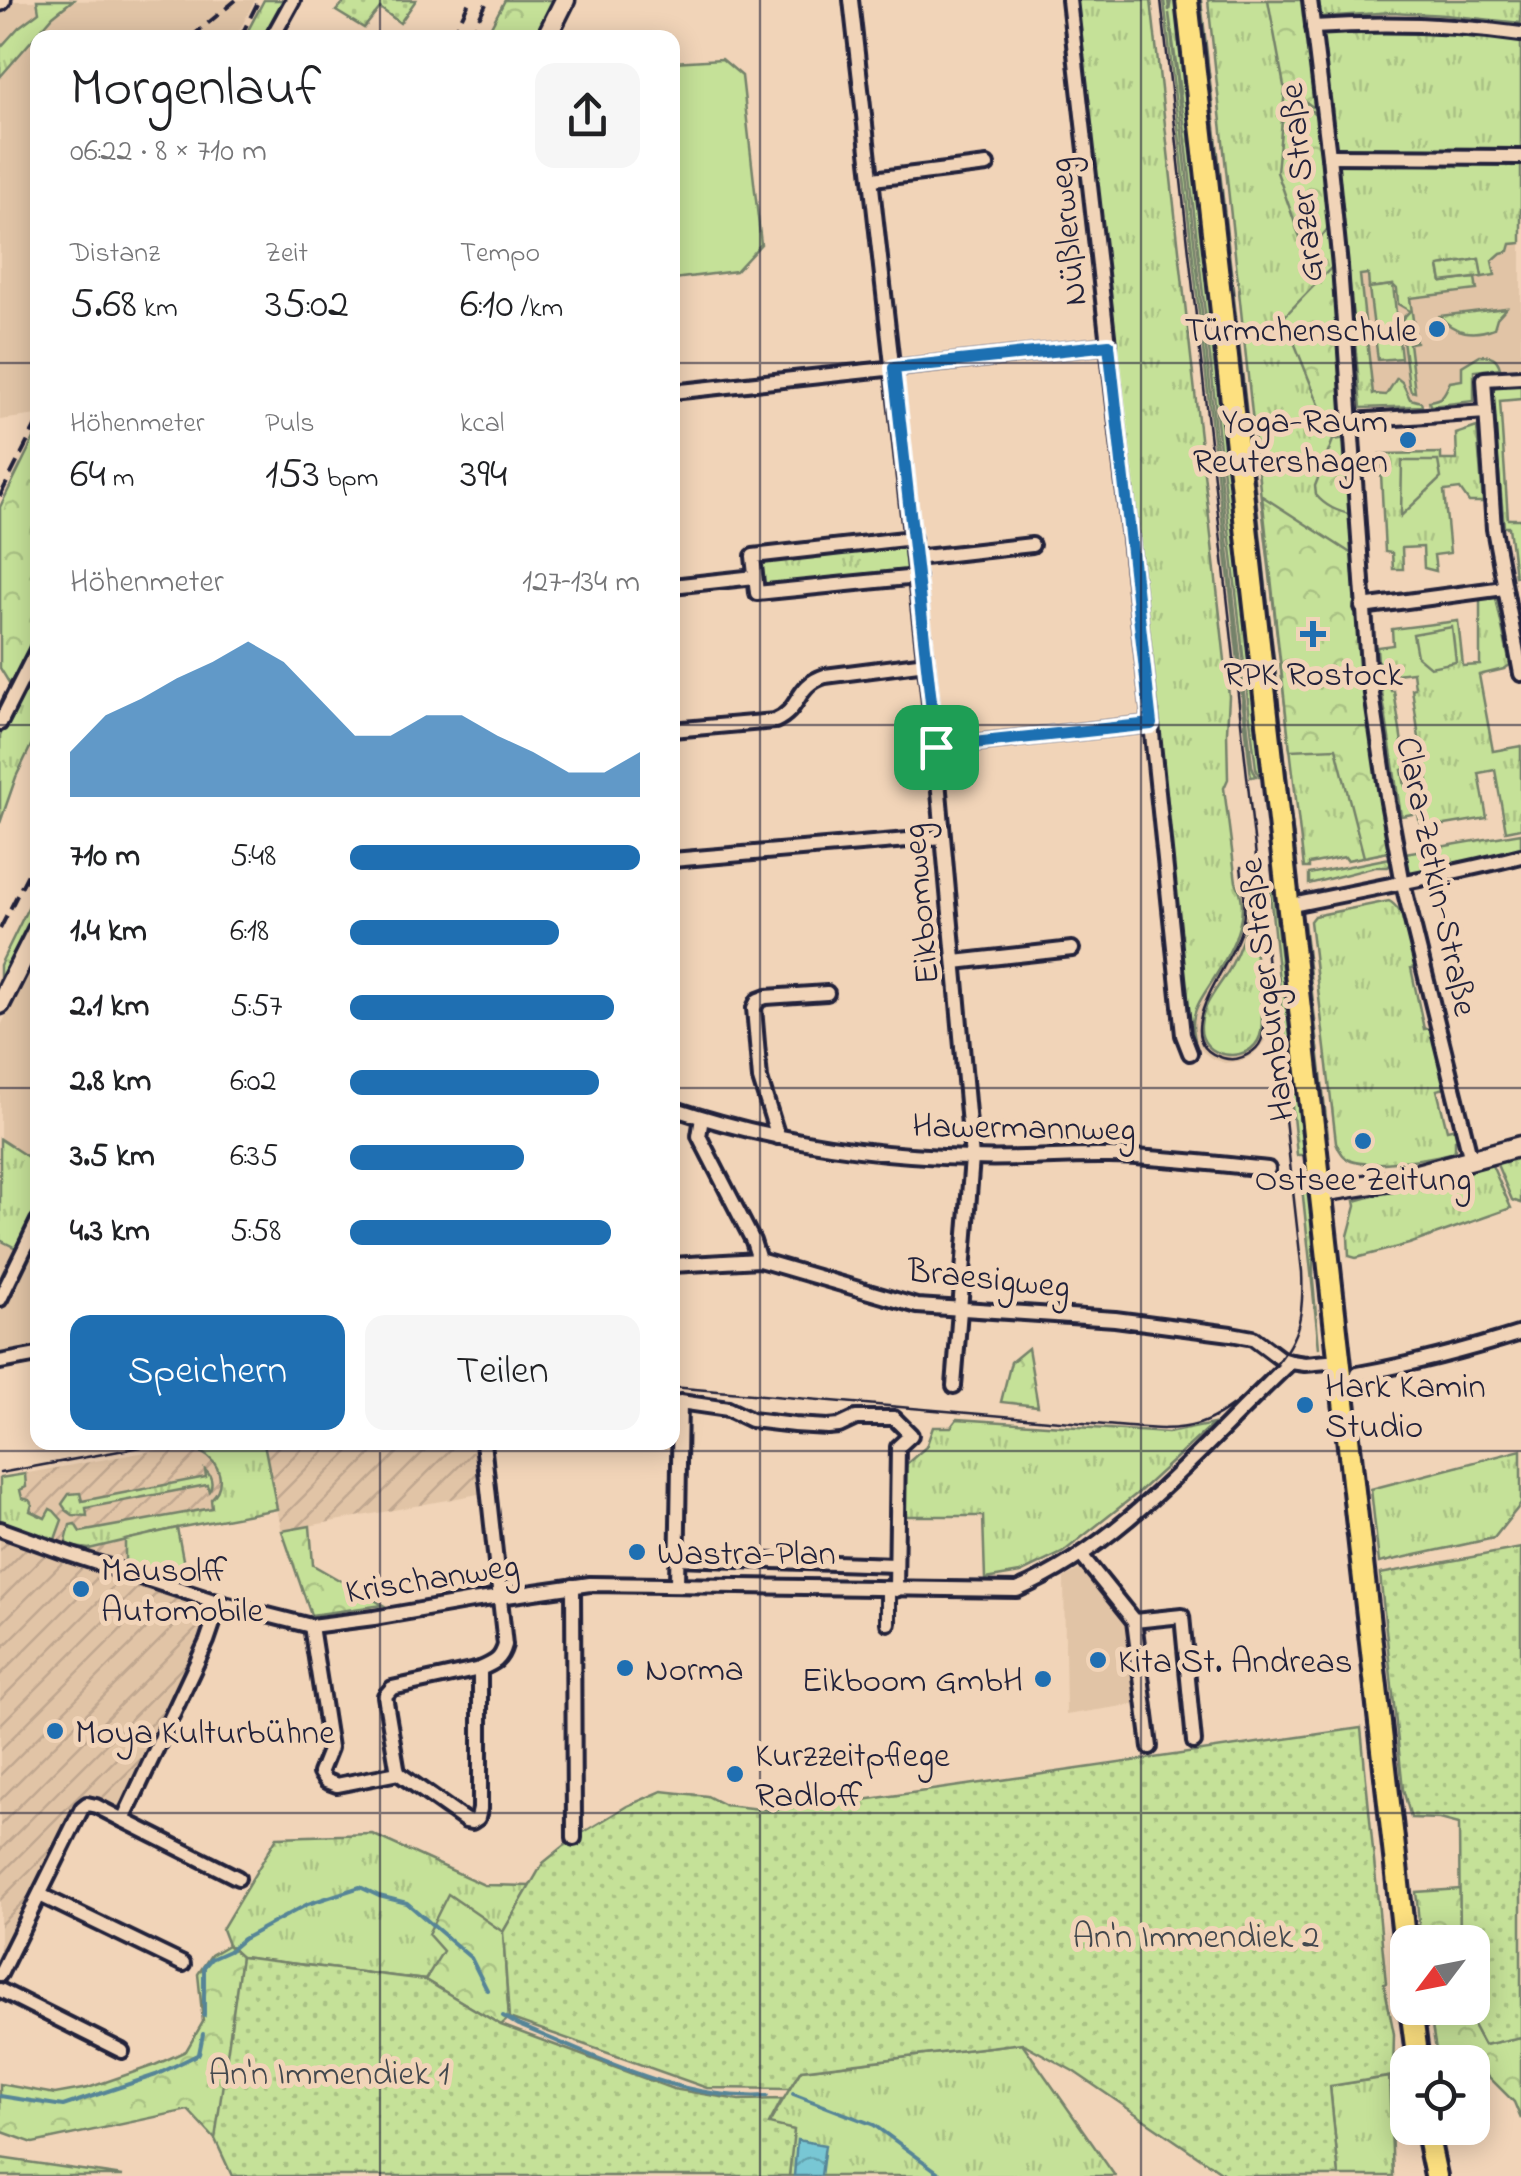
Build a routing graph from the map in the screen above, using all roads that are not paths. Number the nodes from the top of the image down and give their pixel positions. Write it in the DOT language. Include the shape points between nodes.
graph roads {
  1 [pos="292,0"];
  2 [pos="565,0"];
  3 [pos="852,0"];
  4 [pos="1069,0"];
  5 [pos="1187,0"];
  6 [pos="1310,0"];
  7 [pos="1313,27"];
  8 [pos="276,30"];
  9 [pos="550,30"];
  10 [pos="1521,34"];
  11 [pos="1329,156"];
  12 [pos="1521,157"];
  13 [pos="987,164"];
  14 [pos="873,179"];
  15 [pos="1109,345"];
  16 [pos="894,368"];
  17 [pos="1521,376"];
  18 [pos="680,391"];
  19 [pos="1486,412"];
  20 [pos="1352,421"];
  21 [pos="912,538"];
  22 [pos="1032,545"];
  23 [pos="915,558"];
  24 [pos="755,577"];
  25 [pos="917,577"];
  26 [pos="680,585"];
  27 [pos="1504,588"];
  28 [pos="1362,607"];
  29 [pos="926,663"];
  30 [pos="30,664"];
  31 [pos="1521,674"];
  32 [pos="0,723"];
  33 [pos="1151,724"];
  34 [pos="680,729"];
  35 [pos="936,747"];
  36 [pos="943,837"];
  37 [pos="1521,856"];
  38 [pos="680,859"];
  39 [pos="1404,884"];
  40 [pos="1288,906"];
  41 [pos="30,944"];
  42 [pos="1072,949"];
  43 [pos="954,962"];
  44 [pos="827,993"];
  45 [pos="0,1004"];
  46 [pos="1190,1052"];
  47 [pos="680,1111"];
  48 [pos="702,1118"];
  49 [pos="778,1136"];
  50 [pos="1521,1146"];
  51 [pos="1468,1149"];
  52 [pos="972,1158"];
  53 [pos="1268,1169"];
  54 [pos="1321,1192"];
  55 [pos="30,1238"];
  56 [pos="759,1260"];
  57 [pos="680,1265"];
  58 [pos="0,1300"];
  59 [pos="960,1308"];
  60 [pos="1521,1333"];
  61 [pos="30,1356"];
  62 [pos="1339,1361"];
  63 [pos="0,1362"];
  64 [pos="1291,1362"];
  65 [pos="1358,1374"];
  66 [pos="954,1386"];
  67 [pos="680,1402"];
  68 [pos="484,1450"];
  69 [pos="679,1450"];
  70 [pos="0,1528"];
  71 [pos="1081,1554"];
  72 [pos="677,1558"];
  73 [pos="896,1565"];
  74 [pos="678,1584"];
  75 [pos="573,1586"];
  76 [pos="892,1590"];
  77 [pos="500,1598"];
  78 [pos="220,1603"];
  79 [pos="1134,1621"];
  80 [pos="888,1622"];
  81 [pos="311,1626"];
  82 [pos="480,1669"];
  83 [pos="1194,1742"];
  84 [pos="1150,1747"];
  85 [pos="398,1773"];
  86 [pos="123,1820"];
  87 [pos="574,1838"];
  88 [pos="238,1878"];
  89 [pos="40,1895"];
  90 [pos="1403,1925"];
  91 [pos="182,1964"];
  92 [pos="0,1974"];
  93 [pos="0,1990"];
  94 [pos="122,2051"];
  95 [pos="1430,2145"];
  96 [pos="1436,2176"];
  1 -- 8 [label="street"];
  2 -- 9 [label="street"];
  3 -- 14 [label="street, Eikbomweg"];
  4 -- 15 [label="street, Nüßlerweg"];
  5 -- 40 [label="main road, Hamburger Straße"];
  6 -- 7 [label="street, Grazer Straße"];
  7 -- 10 [label="street" via="1437,24"];
  7 -- 11 [label="street, Grazer Straße"];
  11 -- 12 [label="street"];
  11 -- 20 [label="street, Grazer Straße"];
  13 -- 14 [label="street"];
  14 -- 16 [label="street, Eikbomweg"];
  15 -- 16 [label="street"];
  15 -- 33 [label="street, Nüßlerweg"];
  16 -- 18 [label="street"];
  16 -- 21 [label="street, Eikbomweg"];
  17 -- 19 [label="street" via="1484,379"];
  19 -- 20 [label="street"];
  19 -- 27 [label="street"];
  20 -- 28 [label="street, Clara-Zetkin-Straße"];
  21 -- 23 [label="street, Eikbomweg"];
  21 -- 24 [label="street" via="753,556"];
  22 -- 23 [label="street"];
  23 -- 25 [label="street, Eikbomweg"];
  24 -- 25 [label="street" via="756,593"];
  24 -- 26 [label="street"];
  25 -- 29 [label="street, Eikbomweg"];
  27 -- 28 [label="street"];
  27 -- 31 [label="street"];
  28 -- 39 [label="street, Clara-Zetkin-Straße"];
  29 -- 34 [label="street" via="813,680 775,721"];
  29 -- 35 [label="street, Eikbomweg"];
  30 -- 32 [label="street"];
  33 -- 35 [label="street"];
  33 -- 46 [label="street, Nüßlerweg"];
  35 -- 36 [label="street, Eikbomweg"];
  36 -- 38 [label="street"];
  36 -- 43 [label="street, Eikbomweg"];
  37 -- 39 [label="street"];
  39 -- 40 [label="street"];
  39 -- 51 [label="street, Clara-Zetkin-Straße"];
  40 -- 54 [label="main road, Hamburger Straße"];
  41 -- 45 [label="street"];
  42 -- 43 [label="street"];
  43 -- 52 [label="street, Eikbomweg"];
  44 -- 49 [label="street" via="766,997 754,1008 760,1079"];
  47 -- 48 [label="street, Hawermannweg"];
  48 -- 49 [label="street, Hawermannweg"];
  48 -- 56 [label="street" via="699,1136"];
  49 -- 52 [label="street, Hawermannweg"];
  50 -- 51 [label="street"];
  51 -- 54 [label="street" via="1391,1181"];
  52 -- 53 [label="street, Hawermannweg" via="1111,1156"];
  52 -- 59 [label="street, Eikbomweg"];
  54 -- 62 [label="main road, Hamburger Straße"];
  55 -- 58 [label="street"];
  56 -- 57 [label="street, Braesigweg"];
  56 -- 59 [label="street, Braesigweg" via="917,1306"];
  59 -- 64 [label="street, Braesigweg" via="1252,1338"];
  59 -- 66 [label="street, Eikbomweg"];
  60 -- 65 [label="street"];
  61 -- 63 [label="street"];
  62 -- 64 [label="street"];
  62 -- 90 [label="main road, Hamburger Straße"];
  64 -- 71 [label="street, Krischanweg" via="1132,1517"];
  67 -- 73 [label="street" via="794,1425 894,1418 911,1434 898,1447"];
  68 -- 77 [label="street"];
  69 -- 72 [label="street"];
  70 -- 78 [label="street, Krischanweg"];
  71 -- 76 [label="street, Krischanweg" via="1010,1598"];
  71 -- 79 [label="street"];
  72 -- 73 [label="street"];
  72 -- 74 [label="street"];
  73 -- 76 [label="street"];
  74 -- 75 [label="street, Krischanweg"];
  74 -- 76 [label="street, Krischanweg"];
  75 -- 77 [label="street, Krischanweg"];
  75 -- 87 [label="street"];
  76 -- 80 [label="street"];
  77 -- 81 [label="street, Krischanweg"];
  77 -- 82 [label="street" via="505,1645 495,1662"];
  78 -- 81 [label="street, Krischanweg"];
  78 -- 86 [label="street"];
  79 -- 83 [label="street" via="1182,1616"];
  79 -- 84 [label="street"];
  81 -- 85 [label="street" via="330,1748 320,1774 337,1785"];
  82 -- 85 [label="street" via="392,1688 386,1696"];
  82 -- 85 [label="street" via="478,1818 466,1821"];
  86 -- 88 [label="street"];
  86 -- 89 [label="street" via="96,1806 82,1808"];
  89 -- 91 [label="street"];
  89 -- 92 [label="street"];
  93 -- 94 [label="street"];
  95 -- 96 [label="main road"];
}
